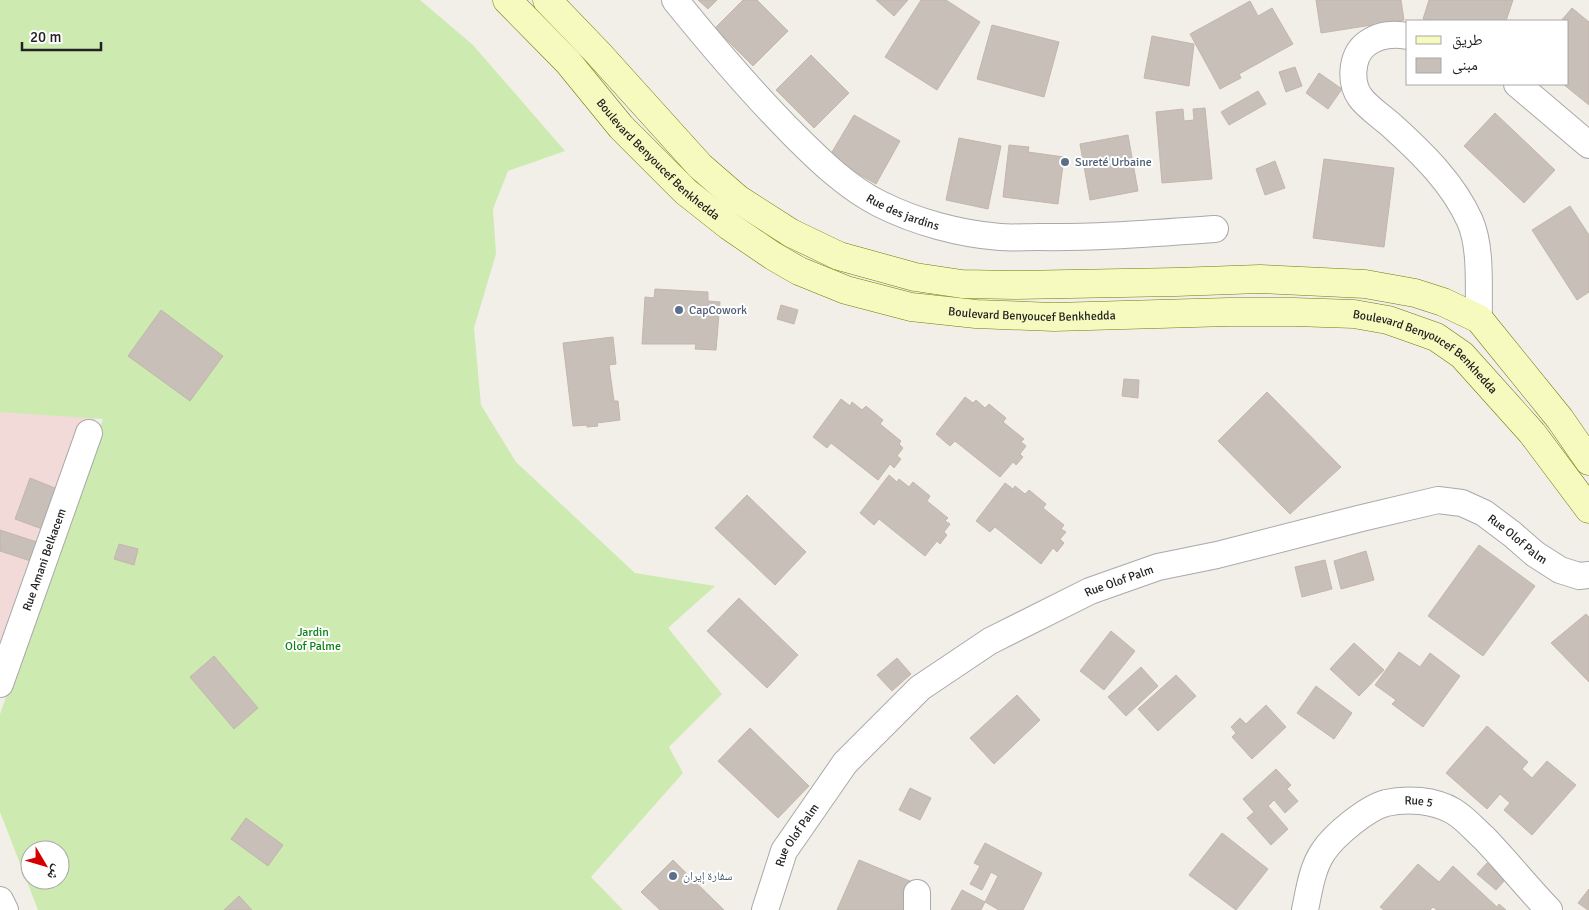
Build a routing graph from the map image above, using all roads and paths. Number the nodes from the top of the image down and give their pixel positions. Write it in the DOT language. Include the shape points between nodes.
graph roads {
  1 [pos="507,0"];
  2 [pos="547,0"];
  3 [pos="675,0"];
  4 [pos="1406,36"];
  5 [pos="1518,85"];
  6 [pos="1589,145"];
  7 [pos="1215,229"];
  8 [pos="1479,319"];
  9 [pos="89,433"];
  10 [pos="1589,461"];
  11 [pos="1589,509"];
  12 [pos="1589,575"];
  13 [pos="0,684"];
  14 [pos="0,900"];
  15 [pos="5,910"];
  16 [pos="765,910"];
  17 [pos="1305,910"];
  18 [pos="1549,910"];
  1 -- 11 [label="main road, Boulevard Benyoucef Benkhedda" via="568,62 621,127 686,192 729,226 799,271 846,290 902,305 976,314 1054,317 1294,312 1354,314 1388,320 1436,337 1462,355 1532,433"];
  2 -- 8 [label="main road, Boulevard Benyoucef Benkhedda" via="700,166 738,199 791,233 839,256 915,277 962,284 1260,279 1365,284 1415,293"];
  3 -- 7 [label="street, Rue des jardins" via="727,64 808,150 878,203 907,216 942,227 999,237 1077,238"];
  4 -- 8 [label="street" via="1384,35 1363,47 1354,64 1355,87 1360,98 1440,174 1458,200 1477,246"];
  5 -- 6 [label="street"];
  8 -- 10 [label="main road, Boulevard Benyoucef Benkhedda" via="1560,419"];
  9 -- 13 [label="street, Rue Amani Belkacem"];
  12 -- 16 [label="street, Rue Olof Palm" via="1579,576 1560,570 1484,513 1462,503 1438,500 1158,567 1090,591 990,641 920,688 845,763 789,843"];
  14 -- 15 [label="street"];
  17 -- 18 [label="street, Rue 5" via="1323,852 1343,829 1385,803 1412,800 1453,811 1501,855"];
}
